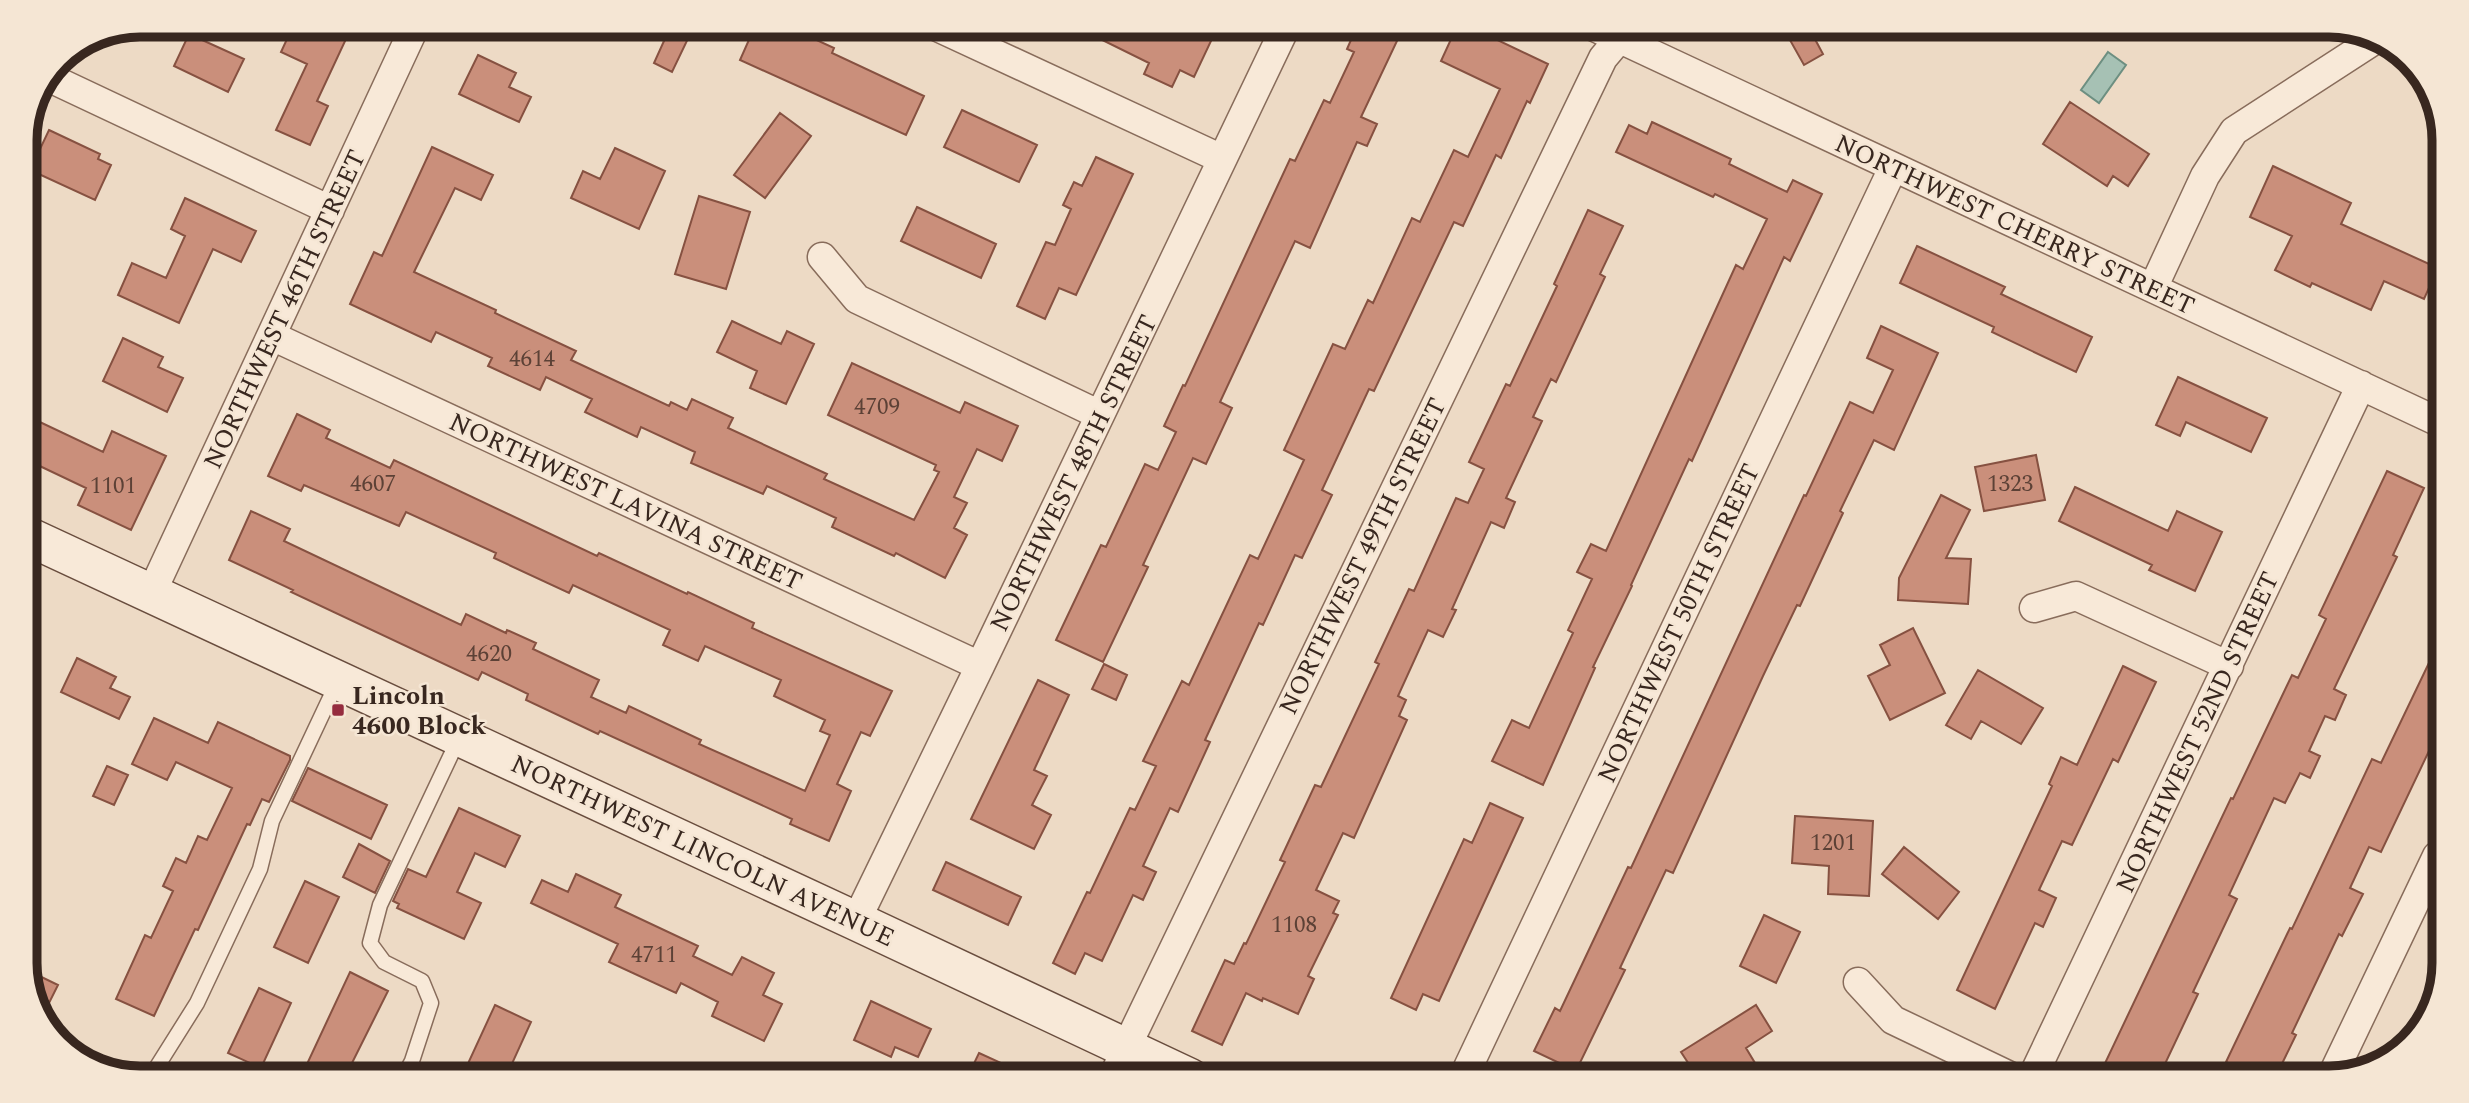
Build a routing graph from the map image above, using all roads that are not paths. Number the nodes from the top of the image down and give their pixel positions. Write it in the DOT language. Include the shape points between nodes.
graph roads {
  1 [pos="410,37"];
  2 [pos="959,37"];
  3 [pos="1281,37"];
  4 [pos="1615,37"];
  5 [pos="1624,37"];
  6 [pos="1619,39"];
  7 [pos="2367,45"];
  8 [pos="56,81"];
  9 [pos="1222,159"];
  10 [pos="1893,167"];
  11 [pos="330,210"];
  12 [pos="822,257"];
  13 [pos="2153,288"];
  14 [pos="272,336"];
  15 [pos="2361,386"];
  16 [pos="1100,415"];
  17 [pos="2432,419"];
  18 [pos="37,541"];
  19 [pos="152,594"];
  20 [pos="2034,608"];
  21 [pos="980,666"];
  22 [pos="2229,666"];
  23 [pos="338,680"];
  24 [pos="460,737"];
  25 [pos="2432,866"];
  26 [pos="856,921"];
  27 [pos="1858,982"];
  28 [pos="1119,1063"];
  29 [pos="2337,1065"];
  30 [pos="157,1066"];
  31 [pos="409,1066"];
  32 [pos="1469,1066"];
  33 [pos="1987,1066"];
  34 [pos="2038,1066"];
  1 -- 11 [label="street, NORTHWEST 46TH STREET"];
  2 -- 9 [label="street"];
  3 -- 9 [label="street, NORTHWEST 48TH STREET"];
  4 -- 6 [label="street, NORTHWEST CHERRY STREET"];
  5 -- 6 [label="street"];
  6 -- 10 [label="street, NORTHWEST CHERRY STREET"];
  6 -- 28 [label="street, NORTHWEST 49TH STREET" via="1597,70"];
  7 -- 13 [label="street" via="2234,131 2205,176"];
  8 -- 11 [label="street"];
  9 -- 16 [label="street, NORTHWEST 48TH STREET"];
  10 -- 13 [label="street, NORTHWEST CHERRY STREET"];
  10 -- 32 [label="street, NORTHWEST 50TH STREET"];
  11 -- 14 [label="street, NORTHWEST 46TH STREET"];
  12 -- 16 [label="street" via="858,299"];
  13 -- 15 [label="street, NORTHWEST CHERRY STREET"];
  14 -- 19 [label="street, NORTHWEST 46TH STREET"];
  14 -- 21 [label="street, NORTHWEST LAVINA STREET"];
  15 -- 17 [label="street, NORTHWEST CHERRY STREET"];
  15 -- 22 [label="street, NORTHWEST 52ND STREET"];
  16 -- 21 [label="street, NORTHWEST 48TH STREET"];
  18 -- 19 [label="street, NORTHWEST LINCOLN AVENUE"];
  19 -- 23 [label="street, NORTHWEST LINCOLN AVENUE"];
  20 -- 22 [label="street" via="2076,596"];
  21 -- 26 [label="street, NORTHWEST 48TH STREET"];
  22 -- 34 [label="street, NORTHWEST 52ND STREET"];
  23 -- 24 [label="street, NORTHWEST LINCOLN AVENUE"];
  23 -- 30 [label="lane" via="272,821 260,869 197,1003"];
  24 -- 26 [label="street, NORTHWEST LINCOLN AVENUE"];
  24 -- 31 [label="lane" via="380,905 370,943 384,962 422,981 431,1003"];
  25 -- 29 [label="street"];
  26 -- 28 [label="street, NORTHWEST LINCOLN AVENUE"];
  27 -- 33 [label="street" via="1893,1020"];
}
